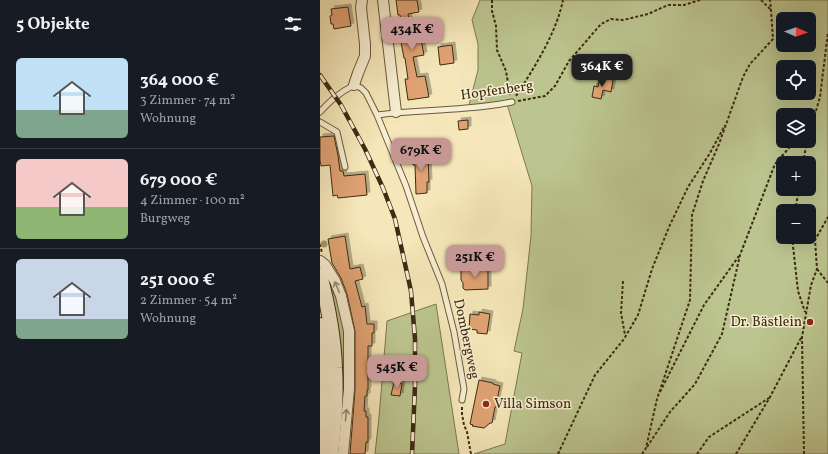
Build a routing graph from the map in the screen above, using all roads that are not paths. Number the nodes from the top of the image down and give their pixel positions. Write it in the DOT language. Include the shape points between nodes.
graph roads {
  1 [pos="362,0"];
  2 [pos="383,0"];
  3 [pos="354,85"];
  4 [pos="512,102"];
  5 [pos="320,112"];
  6 [pos="396,112"];
  7 [pos="377,115"];
  8 [pos="320,122"];
  9 [pos="345,167"];
  10 [pos="320,261"];
  11 [pos="320,275"];
  12 [pos="320,325"];
  13 [pos="462,400"];
  14 [pos="320,450"];
  15 [pos="332,454"];
  16 [pos="343,454"];
  1 -- 3 [label="street" via="365,56"];
  2 -- 6 [label="street"];
  3 -- 5 [label="lane" via="330,100"];
  3 -- 7 [label="lane, Dombergweg" via="366,93"];
  4 -- 6 [label="lane, Hopfenberg" via="464,109"];
  6 -- 7 [label="lane, Hopfenberg"];
  7 -- 13 [label="lane, Dombergweg" via="442,284 464,389"];
  8 -- 9 [label="lane" via="337,132"];
  16 -- 10 [label="street, one-way" via="349,389 349,331 335,281"];
  11 -- 15 [label="main road" via="332,333 335,368"];
  12 -- 14 [label="main road" via="325,361"];
}
